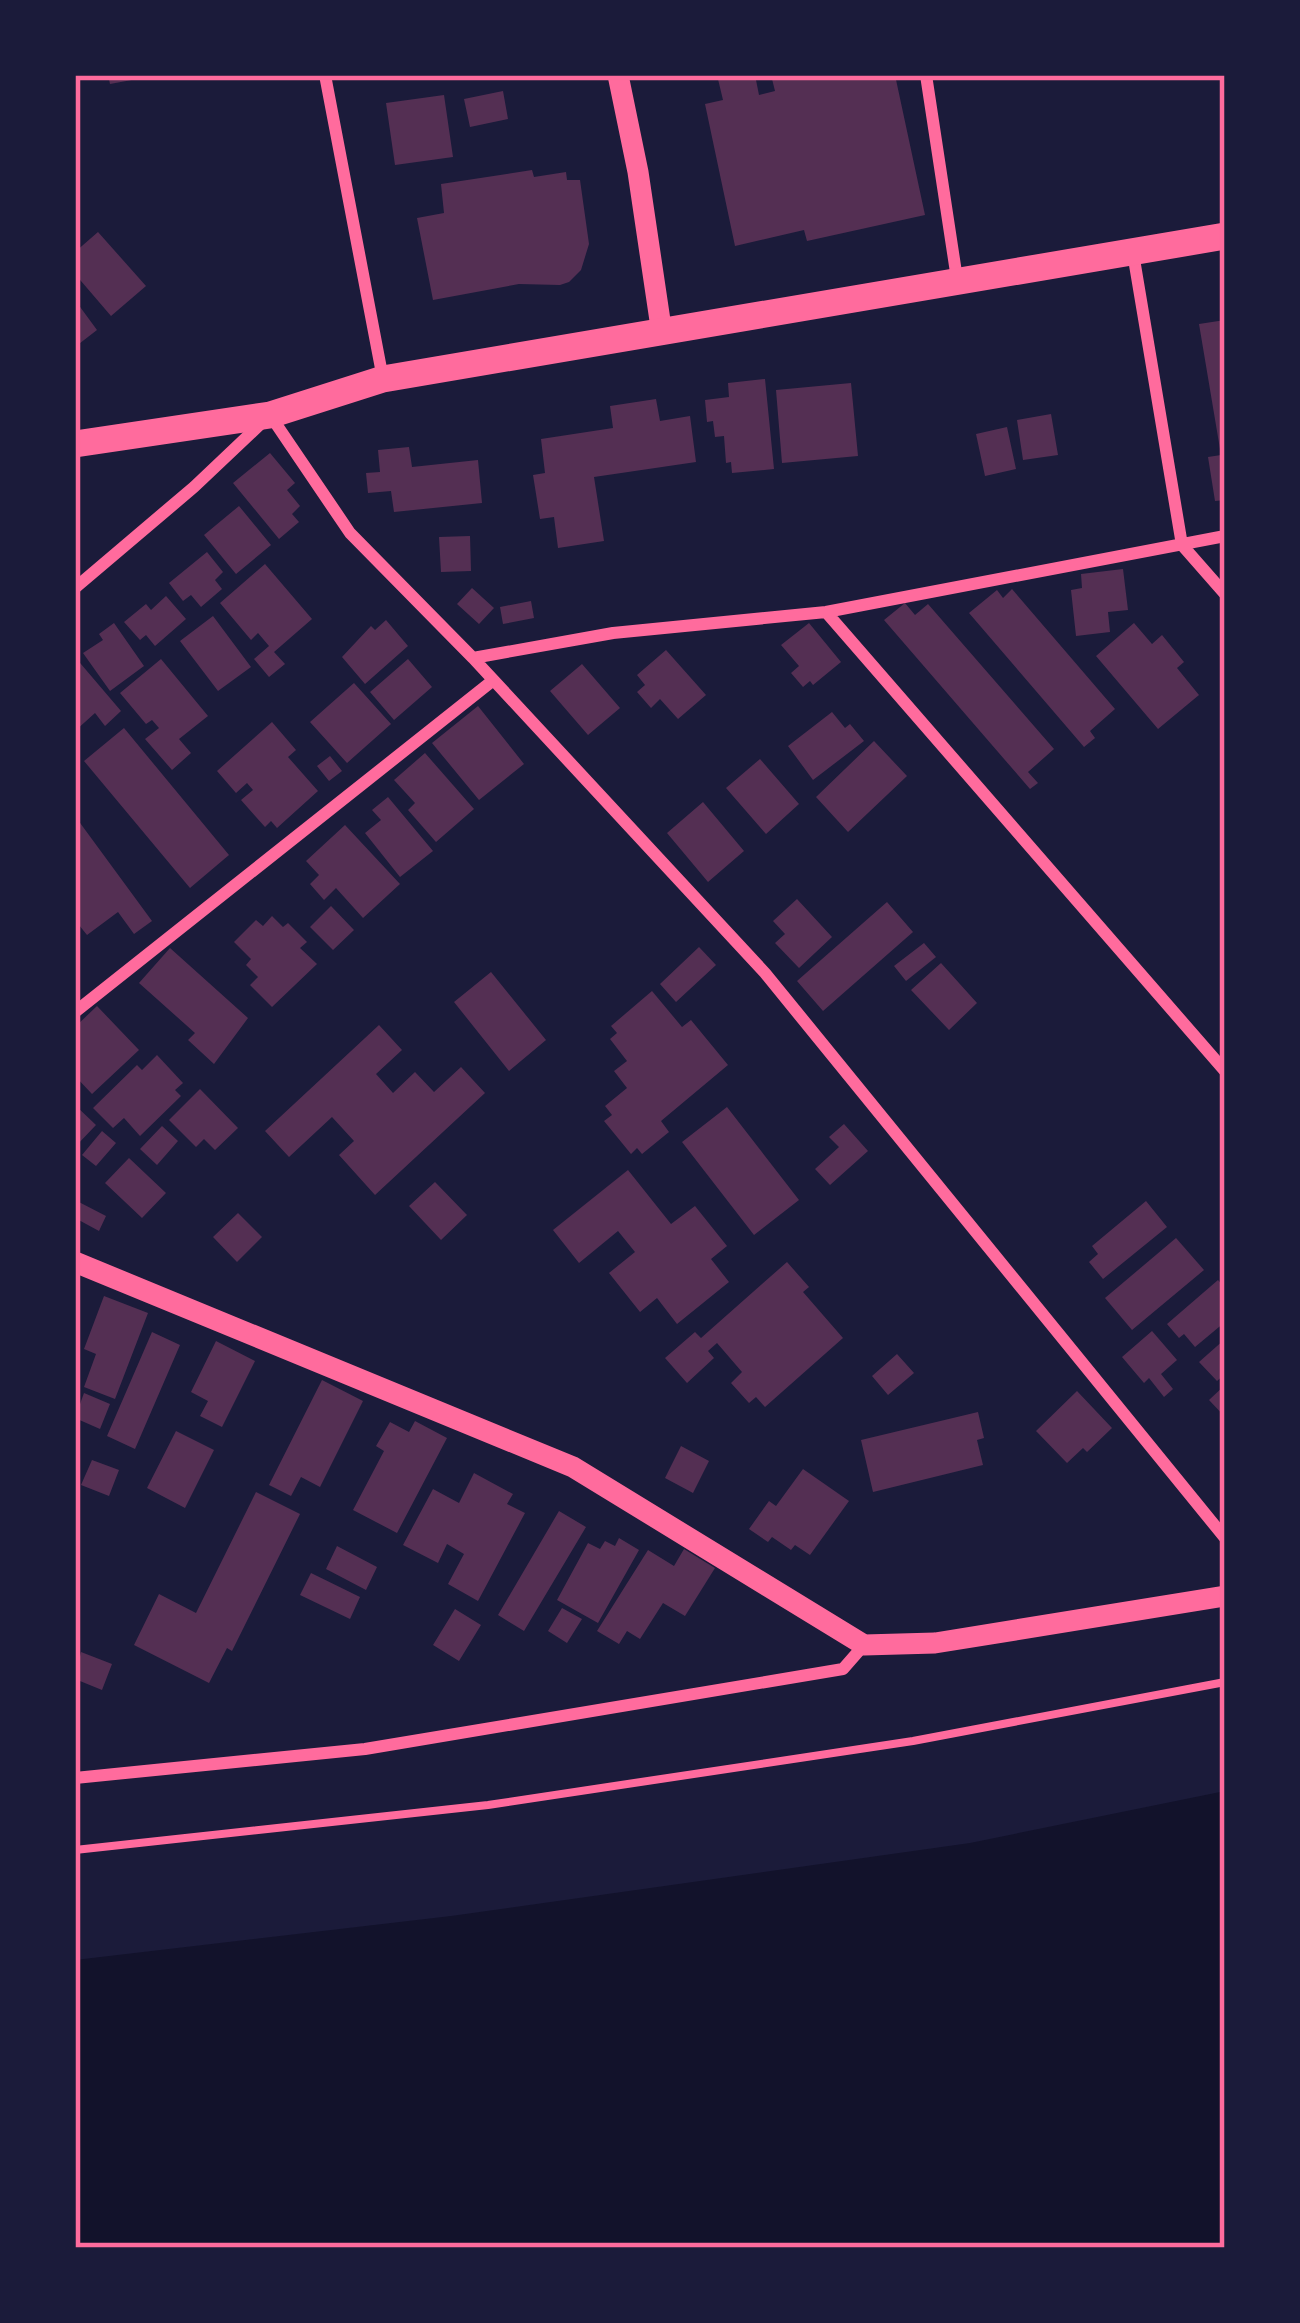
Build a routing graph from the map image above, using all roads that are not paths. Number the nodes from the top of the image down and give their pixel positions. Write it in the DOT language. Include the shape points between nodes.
graph roads {
  1 [pos="325,75"];
  2 [pos="618,75"];
  3 [pos="926,75"];
  4 [pos="1225,236"];
  5 [pos="1133,253"];
  6 [pos="957,279"];
  7 [pos="662,334"];
  8 [pos="383,379"];
  9 [pos="270,415"];
  10 [pos="84,438"];
  11 [pos="1225,536"];
  12 [pos="1182,545"];
  13 [pos="75,588"];
  14 [pos="1225,594"];
  15 [pos="826,612"];
  16 [pos="473,658"];
  17 [pos="491,682"];
  18 [pos="75,1012"];
  19 [pos="1225,1071"];
  20 [pos="75,1262"];
  21 [pos="1225,1538"];
  22 [pos="1225,1596"];
  23 [pos="864,1645"];
  24 [pos="75,1778"];
  1 -- 8 [label="street"];
  2 -- 7 [label="street"];
  3 -- 6 [label="street"];
  4 -- 5 [label="main road"];
  5 -- 6 [label="main road"];
  5 -- 12 [label="street"];
  6 -- 7 [label="main road"];
  7 -- 8 [label="main road"];
  8 -- 9 [label="main road"];
  9 -- 10 [label="main road"];
  9 -- 13 [label="street"];
  9 -- 16 [label="street" via="350,533"];
  11 -- 12 [label="street"];
  12 -- 14 [label="street"];
  12 -- 15 [label="street"];
  15 -- 16 [label="street" via="613,633"];
  15 -- 19 [label="street"];
  16 -- 17 [label="street"];
  17 -- 18 [label="street"];
  17 -- 21 [label="street" via="765,973"];
  20 -- 23 [label="street" via="573,1467"];
  22 -- 23 [label="street" via="935,1643"];
  23 -- 24 [label="street" via="843,1669 365,1749"];
}
